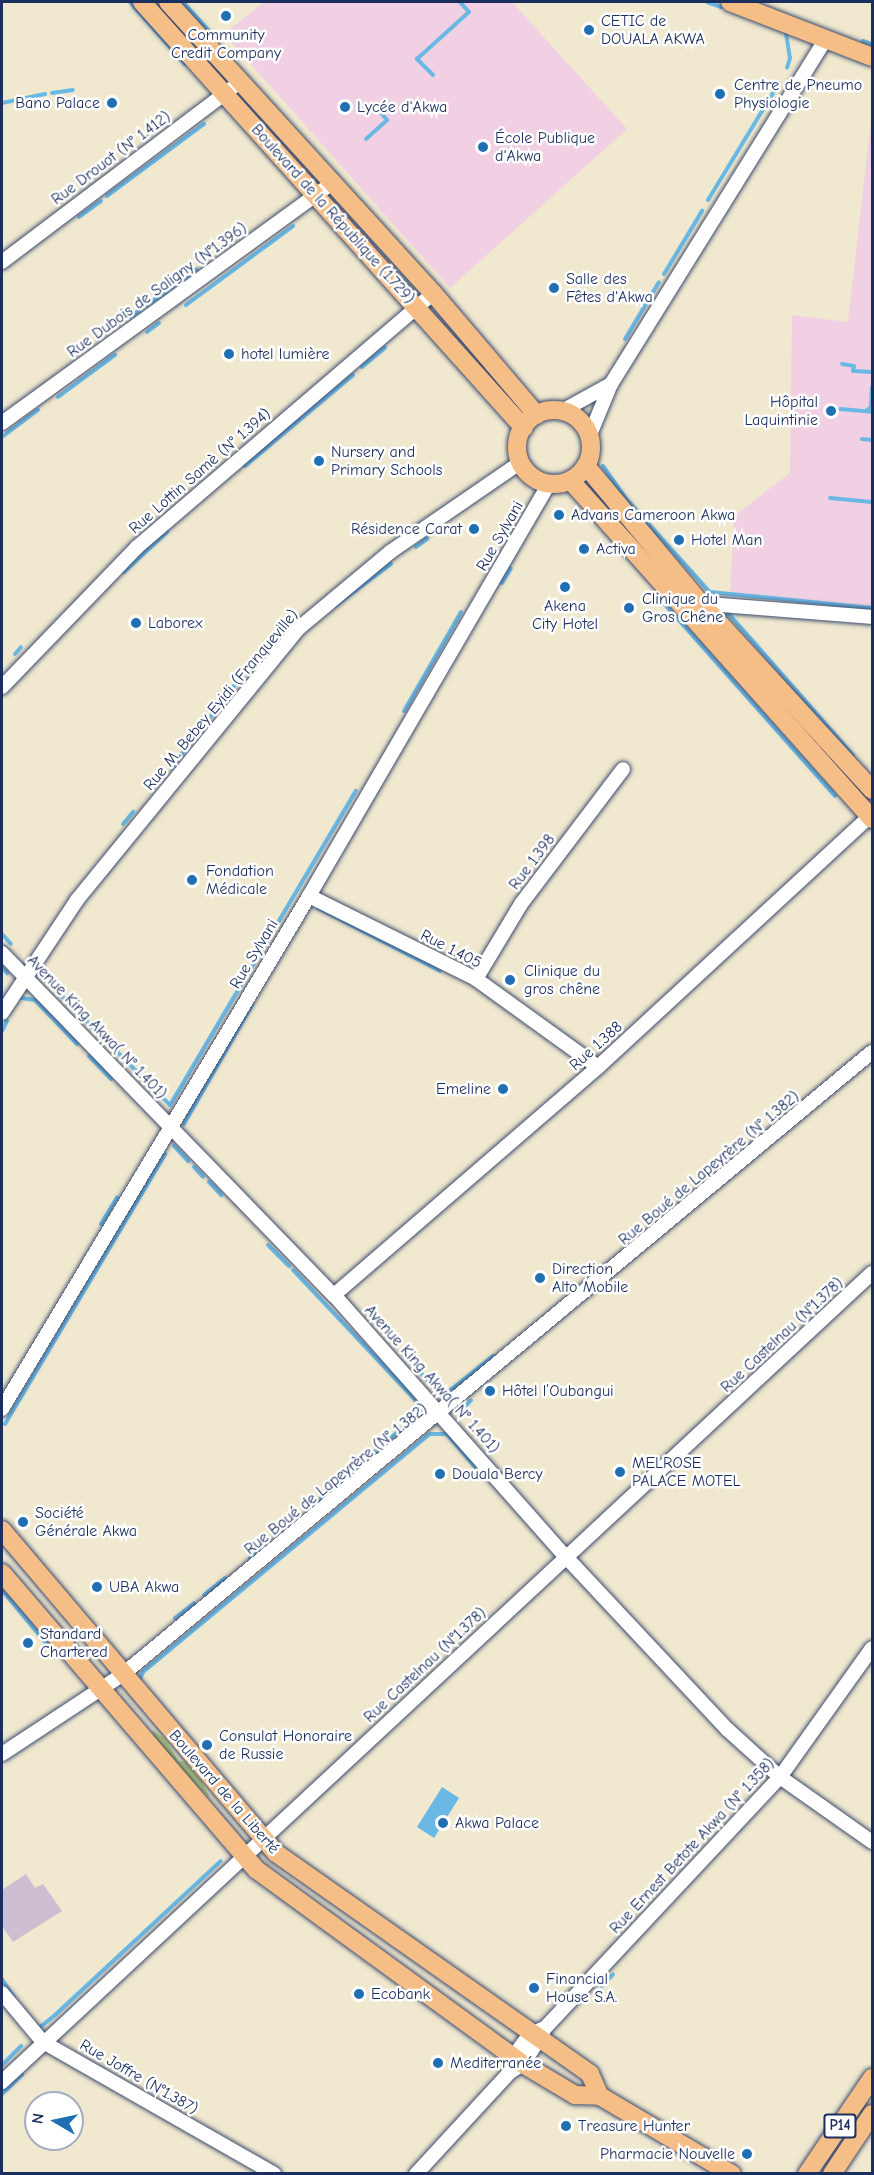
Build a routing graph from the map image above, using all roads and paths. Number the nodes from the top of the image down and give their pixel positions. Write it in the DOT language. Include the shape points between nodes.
graph roads {
  1 [pos="142,2"];
  2 [pos="168,2"];
  3 [pos="729,2"];
  4 [pos="825,40"];
  5 [pos="873,57"];
  6 [pos="241,81"];
  7 [pos="225,93"];
  8 [pos="332,183"];
  9 [pos="316,195"];
  10 [pos="2,262"];
  11 [pos="433,293"];
  12 [pos="416,308"];
  13 [pos="611,384"];
  14 [pos="562,411"];
  15 [pos="530,421"];
  16 [pos="2,423"];
  17 [pos="590,437"];
  18 [pos="521,462"];
  19 [pos="586,466"];
  20 [pos="571,481"];
  21 [pos="549,484"];
  22 [pos="692,606"];
  23 [pos="873,617"];
  24 [pos="2,687"];
  25 [pos="622,769"];
  26 [pos="873,790"];
  27 [pos="872,817"];
  28 [pos="309,896"];
  29 [pos="2,953"];
  30 [pos="24,975"];
  31 [pos="476,979"];
  32 [pos="2,1013"];
  33 [pos="873,1052"];
  34 [pos="598,1067"];
  35 [pos="169,1124"];
  36 [pos="873,1273"];
  37 [pos="334,1295"];
  38 [pos="2,1409"];
  39 [pos="442,1413"];
  40 [pos="2,1530"];
  41 [pos="566,1557"];
  42 [pos="2,1573"];
  43 [pos="873,1648"];
  44 [pos="122,1676"];
  45 [pos="102,1690"];
  46 [pos="2,1754"];
  47 [pos="780,1777"];
  48 [pos="261,1839"];
  49 [pos="873,1842"];
  50 [pos="243,1855"];
  51 [pos="2,1993"];
  52 [pos="538,2035"];
  53 [pos="43,2042"];
  54 [pos="515,2065"];
  55 [pos="873,2078"];
  56 [pos="2,2082"];
  57 [pos="600,2096"];
  58 [pos="873,2114"];
  59 [pos="274,2174"];
  60 [pos="416,2174"];
  61 [pos="732,2174"];
  62 [pos="807,2174"];
  63 [pos="832,2174"];
  1 -- 7 [label="main road, Boulevard de la République (1.729)"];
  2 -- 6 [label="main road, Boulevard de la République (1.729)"];
  3 -- 4 [label="main road"];
  4 -- 5 [label="main road"];
  4 -- 13 [label="street"];
  6 -- 7 [label="street, Rue Drouot (N° 1.412)"];
  6 -- 8 [label="main road, Boulevard de la République (1.729)"];
  7 -- 9 [label="main road, Boulevard de la République (1.729)"];
  7 -- 10 [label="street, Rue Drouot (N° 1.412)"];
  8 -- 9 [label="street, Rue Dubois de Saligny (N°1.396)"];
  8 -- 11 [label="main road, Boulevard de la République (1.729)"];
  9 -- 12 [label="main road, Boulevard de la République (1.729)"];
  9 -- 16 [label="street, Rue Dubois de Saligny (N°1.396)"];
  11 -- 12 [label="street, Rue Lottin Samè (N° 1.394)"];
  11 -- 15 [label="main road, Boulevard de la République (1.729)"];
  12 -- 15 [label="main road, Boulevard de la République (1.729)"];
  12 -- 24 [label="street, Rue Lottin Samè (N° 1.394)" via="144,541"];
  13 -- 14 [label="street"];
  13 -- 17 [label="street"];
  14 -- 15 [label="main road"];
  14 -- 17 [label="main road" via="578,419"];
  15 -- 18 [label="main road" via="518,445"];
  17 -- 19 [label="main road" via="591,454"];
  18 -- 21 [label="main road" via="532,477"];
  18 -- 30 [label="street, Rue M. Bebey Eyidi (Franqueville)" via="390,552 298,630 77,900"];
  19 -- 20 [label="main road"];
  19 -- 22 [label="main road"];
  20 -- 21 [label="main road"];
  20 -- 22 [label="main road"];
  21 -- 28 [label="street, Rue Sylvani"];
  22 -- 23 [label="street"];
  22 -- 26 [label="main road"];
  22 -- 27 [label="main road"];
  25 -- 31 [label="street, Rue 1.398" via="517,910"];
  27 -- 34 [label="street, Rue 1.388"];
  28 -- 31 [label="street, Rue 1.405"];
  28 -- 35 [label="street, Rue Sylvani"];
  29 -- 30 [label="street, Avenue King Akwa( N° 1.401)"];
  30 -- 32 [label="street, Rue M. Bebey Eyidi (Franqueville)"];
  30 -- 35 [label="street, Avenue King Akwa( N° 1.401)"];
  31 -- 34 [label="street, Rue 1.405"];
  33 -- 39 [label="street, Rue Boué de Lapeyrère (N° 1.382)"];
  34 -- 37 [label="street, Rue 1.388"];
  35 -- 37 [label="street, Avenue King Akwa( N° 1.401)"];
  35 -- 38 [label="street, Rue Sylvani"];
  36 -- 41 [label="street, Rue Castelnau (N°1.378)"];
  37 -- 39 [label="street, Avenue King Akwa( N° 1.401)"];
  39 -- 41 [label="street, Avenue King Akwa( N° 1.401)"];
  39 -- 44 [label="street, Rue Boué de Lapeyrère (N° 1.382)"];
  40 -- 44 [label="main road, Boulevard de la Liberté"];
  41 -- 47 [label="street, Avenue King Akwa( N° 1.401)" via="727,1729"];
  41 -- 48 [label="street, Rue Castelnau (N°1.378)"];
  42 -- 45 [label="main road, Boulevard de la Liberté"];
  43 -- 47 [label="street, Rue Ernest Betote Akwa (N° 1.358)"];
  44 -- 45 [label="street, Rue Boué de Lapeyrère (N° 1.382)"];
  44 -- 48 [label="main road, Boulevard de la Liberté"];
  45 -- 46 [label="street, Rue Boué de Lapeyrère (N° 1.382)"];
  45 -- 50 [label="main road, Boulevard de la Liberté"];
  47 -- 49 [label="street, Avenue King Akwa( N° 1.401)"];
  47 -- 52 [label="street, Rue Ernest Betote Akwa (N° 1.358)"];
  48 -- 50 [label="street, Rue Castelnau (N°1.378)"];
  48 -- 52 [label="main road, Boulevard de la Liberté"];
  50 -- 53 [label="street, Rue Castelnau (N°1.378)"];
  50 -- 54 [label="main road, Boulevard de la Liberté"];
  51 -- 53 [label="street, Rue Joffre (N°1.387)"];
  52 -- 54 [label="street, Rue Ernest Betote Akwa (N° 1.358)"];
  52 -- 57 [label="main road, Boulevard de la Liberté" via="590,2074"];
  53 -- 56 [label="street, Rue Castelnau (N°1.378)"];
  53 -- 59 [label="street, Rue Joffre (N°1.387)"];
  54 -- 57 [label="main road, Boulevard de la Liberté" via="575,2095"];
  54 -- 60 [label="street, Rue Ernest Betote Akwa (N° 1.358)"];
  55 -- 62 [label="main road, P14"];
  57 -- 61 [label="main road, Boulevard de la Liberté"];
  58 -- 63 [label="main road, P14"];
}
